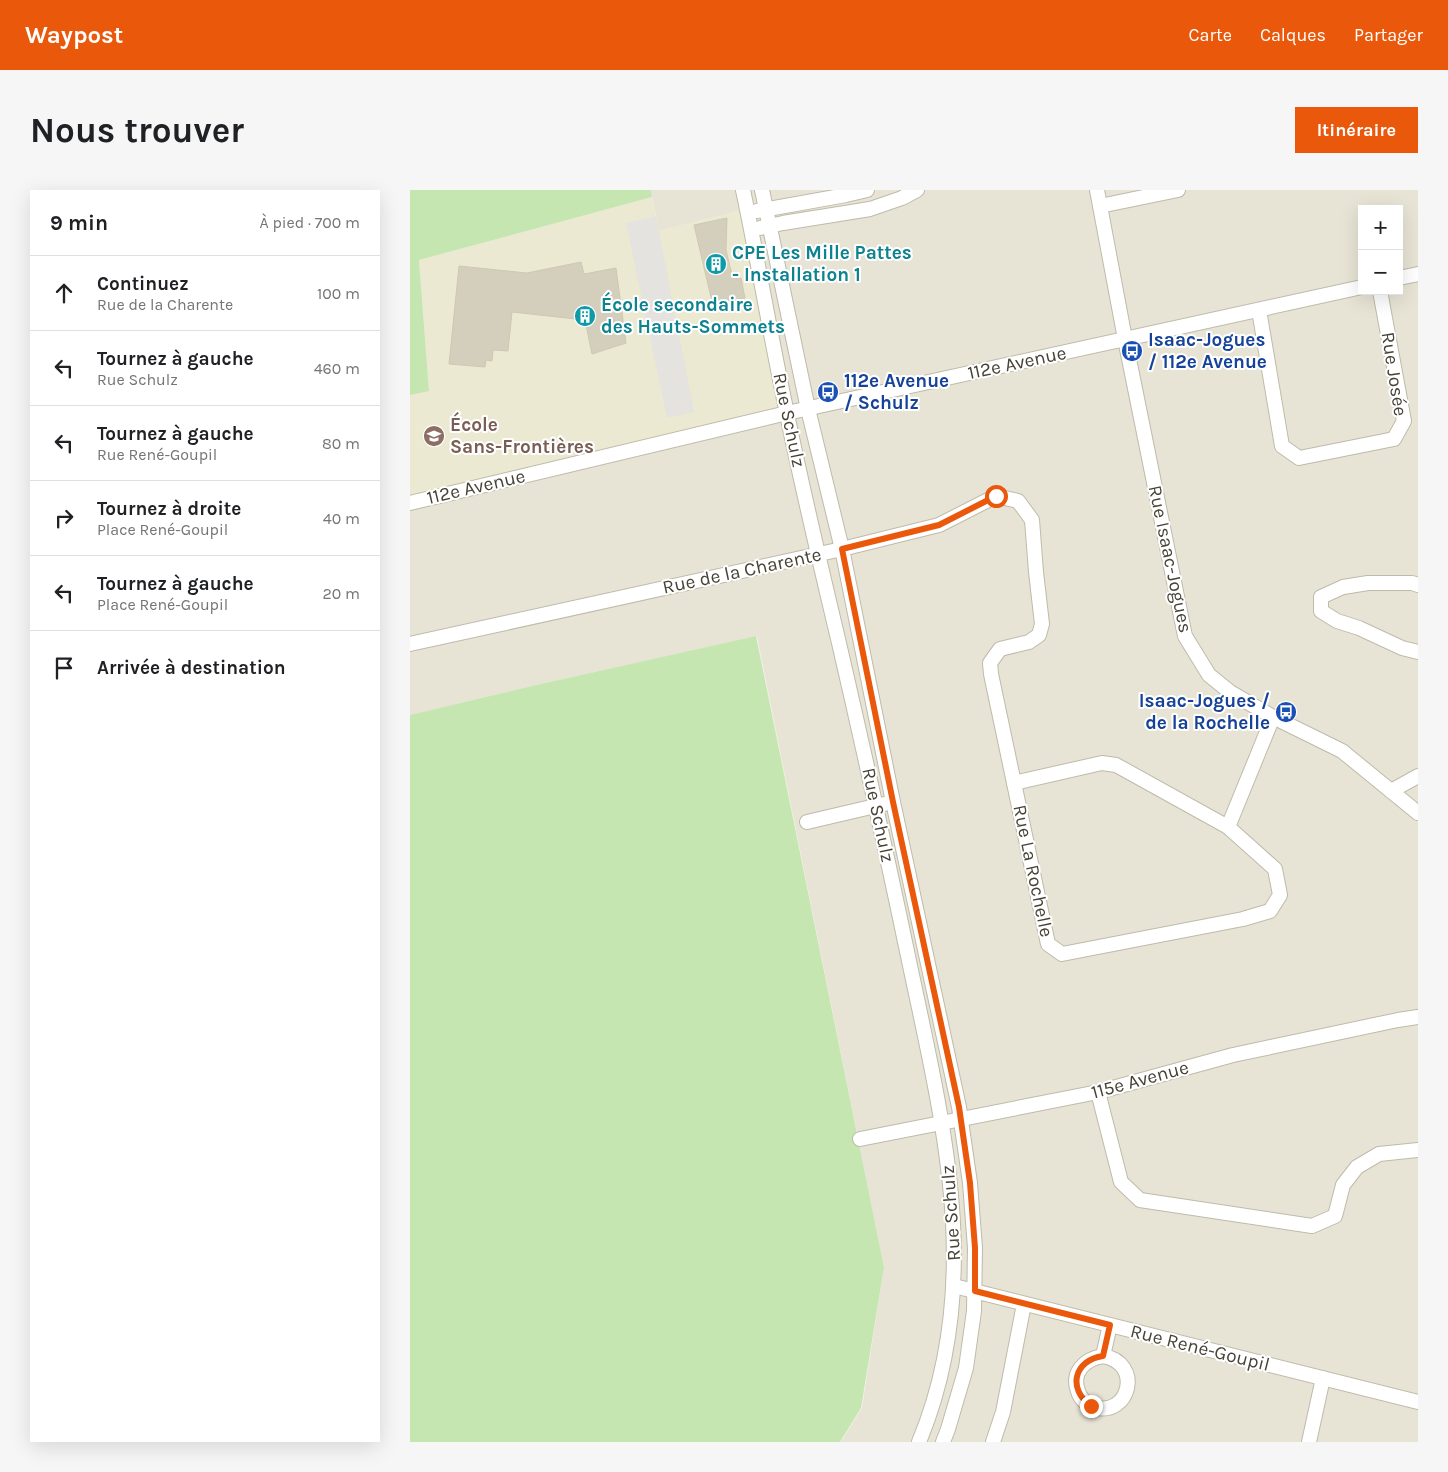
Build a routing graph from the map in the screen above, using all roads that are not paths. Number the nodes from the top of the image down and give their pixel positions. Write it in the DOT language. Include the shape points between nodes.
graph roads {
  1 [pos="744,190"];
  2 [pos="762,190"];
  3 [pos="866,190"];
  4 [pos="917,190"];
  5 [pos="1097,190"];
  6 [pos="1178,190"];
  7 [pos="1100,206"];
  8 [pos="766,210"];
  9 [pos="748,213"];
  10 [pos="769,226"];
  11 [pos="752,230"];
  12 [pos="1418,274"];
  13 [pos="1403,277"];
  14 [pos="1358,288"];
  15 [pos="1381,295"];
  16 [pos="1260,310"];
  17 [pos="790,321"];
  18 [pos="769,324"];
  19 [pos="1125,339"];
  20 [pos="808,409"];
  21 [pos="787,413"];
  22 [pos="410,503"];
  23 [pos="842,549"];
  24 [pos="818,554"];
  25 [pos="1418,585"];
  26 [pos="410,644"];
  27 [pos="1418,652"];
  28 [pos="1272,717"];
  29 [pos="1418,776"];
  30 [pos="1014,782"];
  31 [pos="1391,791"];
  32 [pos="893,802"];
  33 [pos="876,806"];
  34 [pos="1418,813"];
  35 [pos="807,822"];
  36 [pos="1228,827"];
  37 [pos="1418,1017"];
  38 [pos="1098,1092"];
  39 [pos="961,1118"];
  40 [pos="942,1122"];
  41 [pos="860,1139"];
  42 [pos="1418,1150"];
  43 [pos="954,1286"];
  44 [pos="975,1291"];
  45 [pos="1024,1304"];
  46 [pos="1110,1325"];
  47 [pos="1103,1356"];
  48 [pos="1323,1378"];
  49 [pos="1418,1402"];
  50 [pos="919,1442"];
  51 [pos="943,1442"];
  52 [pos="993,1442"];
  53 [pos="1309,1442"];
  1 -- 9 [label="street, Rue Schulz"];
  2 -- 8 [label="street, Rue Schulz"];
  3 -- 8 [label="street"];
  4 -- 10 [label="street" via="870,210"];
  5 -- 7 [label="street, Rue Isaac-Jogues"];
  6 -- 7 [label="street"];
  7 -- 19 [label="street, Rue Isaac-Jogues"];
  8 -- 9 [label="street"];
  8 -- 10 [label="street, Rue Schulz"];
  9 -- 11 [label="street, Rue Schulz"];
  10 -- 11 [label="street"];
  10 -- 17 [label="street, Rue Schulz"];
  11 -- 18 [label="street, Rue Schulz"];
  12 -- 13 [label="street"];
  14 -- 16 [label="street, 112e Avenue"];
  15 -- 16 [label="street, Rue Josée" via="1404,421 1394,440 1299,458 1282,446"];
  16 -- 19 [label="street, 112e Avenue"];
  17 -- 18 [label="street"];
  17 -- 20 [label="street, Rue Schulz"];
  18 -- 21 [label="street, Rue Schulz"];
  19 -- 20 [label="street, 112e Avenue"];
  19 -- 28 [label="street, Rue Isaac-Jogues" via="1185,636 1209,675"];
  20 -- 21 [label="street, 112e Avenue"];
  20 -- 23 [label="street, Rue Schulz"];
  21 -- 22 [label="street, 112e Avenue"];
  21 -- 24 [label="street, Rue Schulz"];
  23 -- 24 [label="street, Rue de la Charente"];
  23 -- 30 [label="street, Rue de la Charente" via="939,525 996,496 1018,501 1032,520 1042,624 1039,635 1029,642 1000,649 990,663"];
  23 -- 32 [label="street, Rue Schulz"];
  24 -- 26 [label="street, Rue de la Charente"];
  24 -- 33 [label="street, Rue Schulz"];
  25 -- 27 [label="street" via="1368,583 1343,587 1321,597 1321,612"];
  28 -- 31 [label="street, Rue Isaac-Jogues" via="1342,751"];
  28 -- 36 [label="street"];
  29 -- 31 [label="street"];
  30 -- 36 [label="street, Rue La Rochelle" via="1102,763 1116,765"];
  30 -- 36 [label="street, Rue La Rochelle" via="1048,944 1062,954 1270,912 1280,895 1275,869"];
  31 -- 34 [label="street, Rue Isaac-Jogues"];
  32 -- 33 [label="street"];
  32 -- 39 [label="street, Rue Schulz"];
  33 -- 35 [label="street"];
  33 -- 40 [label="street, Rue Schulz"];
  37 -- 38 [label="street, 115e Avenue" via="1233,1055"];
  38 -- 39 [label="street, 115e Avenue"];
  38 -- 42 [label="street" via="1121,1182 1140,1200 1312,1226 1336,1216 1343,1185 1357,1166 1379,1154"];
  39 -- 40 [label="street, 115e Avenue"];
  39 -- 44 [label="street, Rue Schulz" via="970,1183"];
  40 -- 41 [label="street, 115e Avenue"];
  40 -- 43 [label="street, Rue Schulz" via="955,1243"];
  43 -- 44 [label="street, Rue René-Goupil"];
  43 -- 50 [label="street, Rue Schulz" via="946,1360"];
  44 -- 45 [label="street, Rue René-Goupil"];
  44 -- 51 [label="street, Rue Schulz" via="966,1368"];
  45 -- 46 [label="street, Rue René-Goupil"];
  45 -- 52 [label="street"];
  46 -- 47 [label="street"];
  46 -- 48 [label="street, Rue René-Goupil"];
  48 -- 49 [label="street, Rue René-Goupil"];
  48 -- 53 [label="street"];
}
